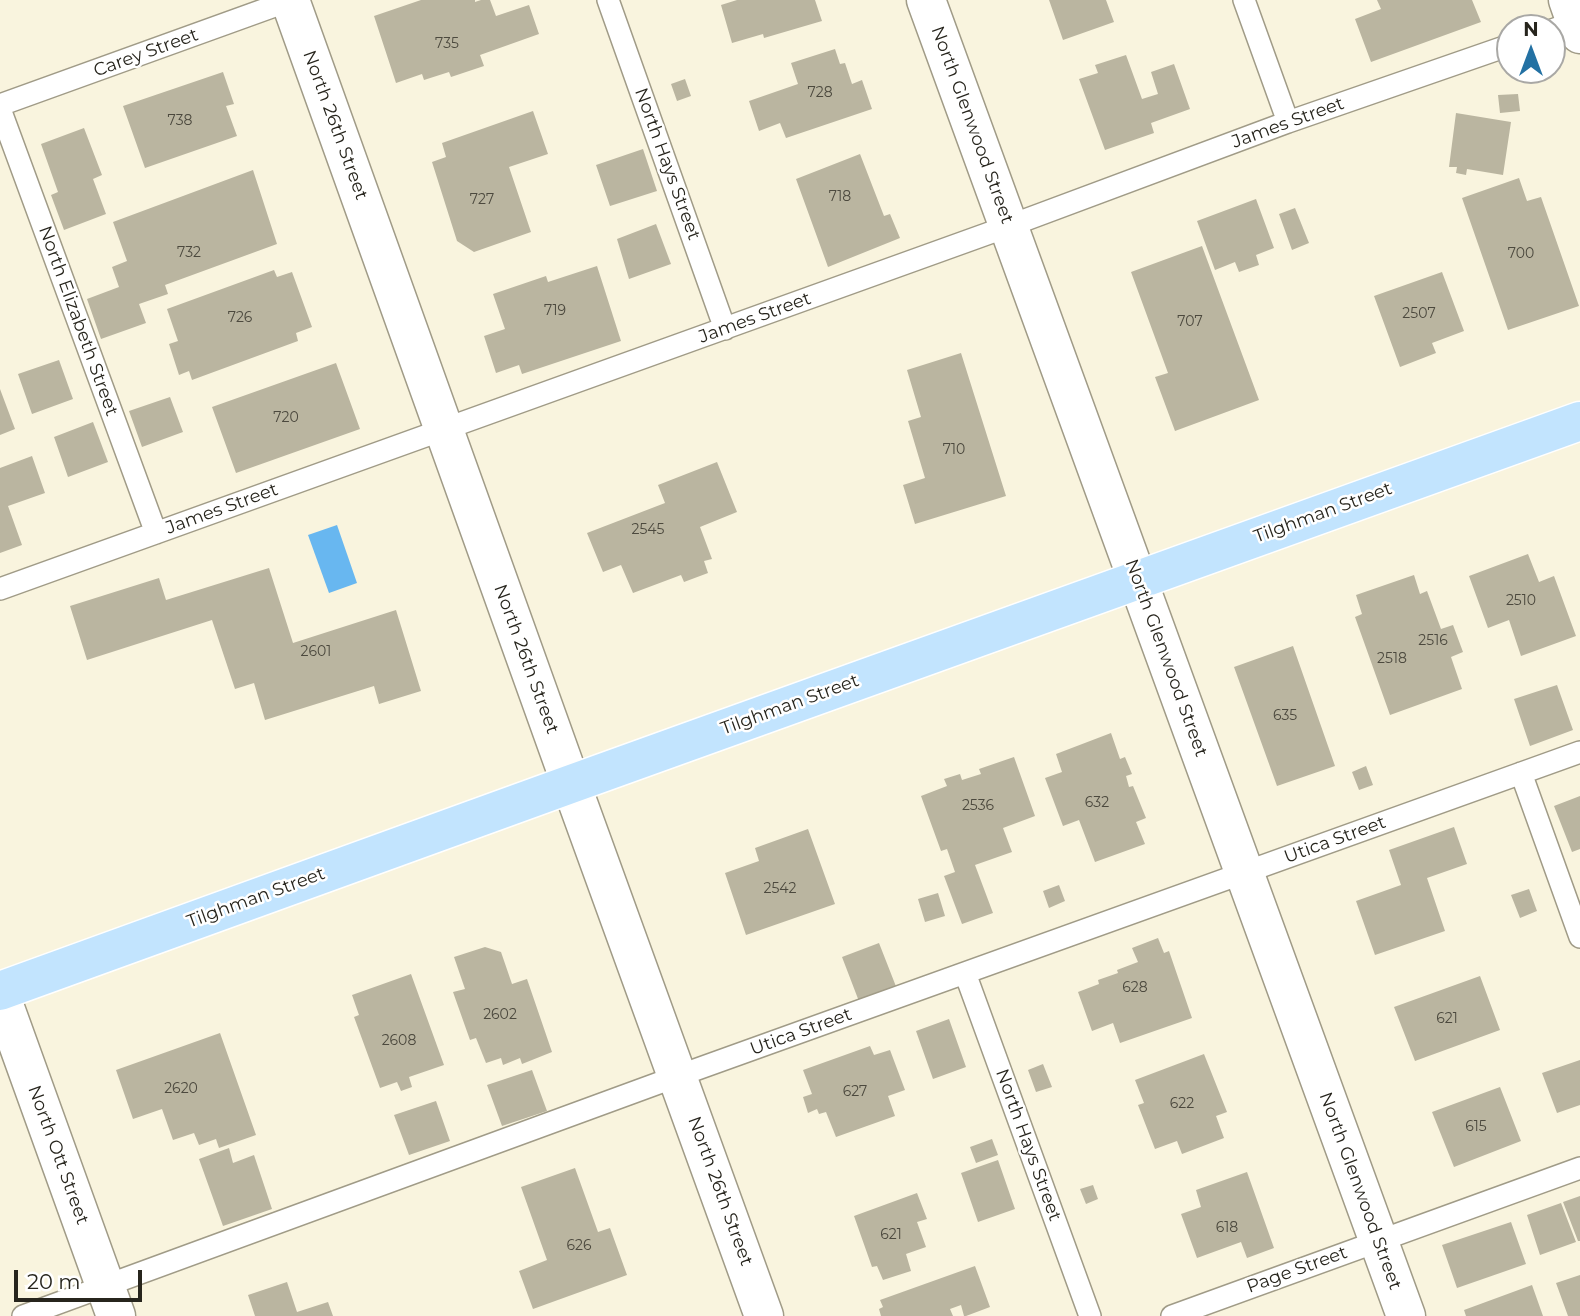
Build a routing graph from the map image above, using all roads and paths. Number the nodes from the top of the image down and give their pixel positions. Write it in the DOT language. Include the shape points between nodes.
graph roads {
  1 [pos="290,0"];
  2 [pos="608,0"];
  3 [pos="926,0"];
  4 [pos="1244,0"];
  5 [pos="1496,50"];
  6 [pos="0,107"];
  7 [pos="1288,122"];
  8 [pos="1009,226"];
  9 [pos="725,328"];
  10 [pos="1580,421"];
  11 [pos="443,430"];
  12 [pos="156,533"];
  13 [pos="1137,580"];
  14 [pos="0,589"];
  15 [pos="1580,752"];
  16 [pos="1521,773"];
  17 [pos="570,784"];
  18 [pos="1245,872"];
  19 [pos="1580,937"];
  20 [pos="965,973"];
  21 [pos="0,993"];
  22 [pos="678,1076"];
  23 [pos="1580,1168"];
  24 [pos="1378,1241"];
  25 [pos="111,1301"];
  26 [pos="23,1316"];
  27 [pos="764,1316"];
  28 [pos="1090,1316"];
  29 [pos="1172,1316"];
  30 [pos="1406,1316"];
  1 -- 6 [label="lane, Carey Street"];
  1 -- 11 [label="street, North 26th Street"];
  2 -- 9 [label="lane, North Hays Street"];
  3 -- 8 [label="street, North Glenwood Street"];
  4 -- 7 [label="lane"];
  5 -- 7 [label="lane, James Street"];
  6 -- 12 [label="lane, North Elizabeth Street"];
  7 -- 8 [label="lane, James Street"];
  8 -- 9 [label="lane, James Street"];
  8 -- 13 [label="street, North Glenwood Street"];
  9 -- 11 [label="lane, James Street"];
  10 -- 13 [label="main road, Tilghman Street"];
  11 -- 12 [label="lane, James Street"];
  11 -- 17 [label="street, North 26th Street"];
  12 -- 14 [label="lane, James Street"];
  13 -- 17 [label="main road, Tilghman Street"];
  13 -- 18 [label="street, North Glenwood Street"];
  15 -- 16 [label="lane, Utica Street"];
  16 -- 18 [label="lane, Utica Street"];
  16 -- 19 [label="lane"];
  17 -- 21 [label="main road, Tilghman Street"];
  17 -- 22 [label="street, North 26th Street"];
  18 -- 20 [label="lane, Utica Street"];
  18 -- 24 [label="street, North Glenwood Street"];
  20 -- 22 [label="lane, Utica Street"];
  20 -- 28 [label="lane, North Hays Street"];
  21 -- 25 [label="street, North Ott Street"];
  22 -- 25 [label="lane, Utica Street"];
  22 -- 27 [label="street, North 26th Street"];
  23 -- 24 [label="lane, Page Street"];
  24 -- 29 [label="lane, Page Street"];
  24 -- 30 [label="street, North Glenwood Street"];
  25 -- 26 [label="lane, Utica Street"];
}
